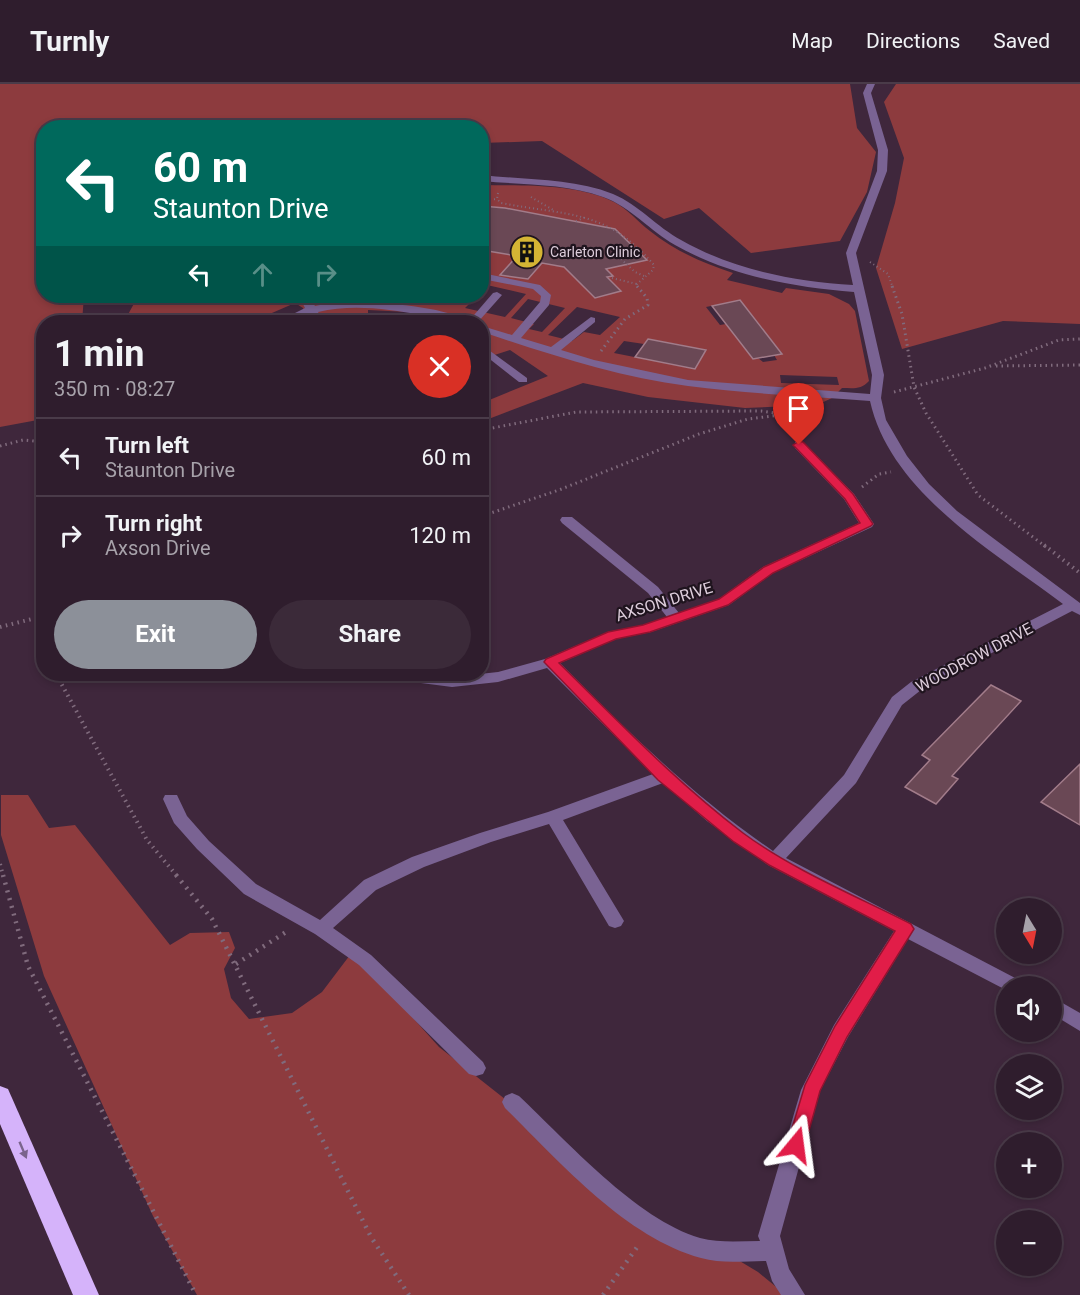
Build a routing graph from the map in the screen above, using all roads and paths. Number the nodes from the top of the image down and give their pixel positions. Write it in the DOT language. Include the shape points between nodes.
graph roads {
  1 [pos="871,84"];
  2 [pos="489,179"];
  3 [pos="504,191"];
  4 [pos="524,194"];
  5 [pos="496,199"];
  6 [pos="489,200"];
  7 [pos="555,211"];
  8 [pos="588,216"];
  9 [pos="576,221"];
  10 [pos="853,249"];
  11 [pos="621,259"];
  12 [pos="644,276"];
  13 [pos="489,277"];
  14 [pos="612,278"];
  15 [pos="637,284"];
  16 [pos="858,289"];
  17 [pos="497,294"];
  18 [pos="309,303"];
  19 [pos="352,303"];
  20 [pos="436,303"];
  21 [pos="350,307"];
  22 [pos="314,310"];
  23 [pos="430,312"];
  24 [pos="298,315"];
  25 [pos="316,315"];
  26 [pos="440,315"];
  27 [pos="479,315"];
  28 [pos="591,320"];
  29 [pos="489,331"];
  30 [pos="513,338"];
  31 [pos="1080,339"];
  32 [pos="489,346"];
  33 [pos="552,352"];
  34 [pos="489,353"];
  35 [pos="591,363"];
  36 [pos="1080,365"];
  37 [pos="993,366"];
  38 [pos="523,380"];
  39 [pos="914,387"];
  40 [pos="875,398"];
  41 [pos="817,411"];
  42 [pos="786,415"];
  43 [pos="489,429"];
  44 [pos="36,441"];
  45 [pos="799,445"];
  46 [pos="0,446"];
  47 [pos="909,468"];
  48 [pos="849,497"];
  49 [pos="489,514"];
  50 [pos="567,520"];
  51 [pos="1080,573"];
  52 [pos="1077,607"];
  53 [pos="676,618"];
  54 [pos="36,619"];
  55 [pos="0,627"];
  56 [pos="550,662"];
  57 [pos="489,679"];
  58 [pos="58,681"];
  59 [pos="444,681"];
  60 [pos="464,681"];
  61 [pos="664,776"];
  62 [pos="171,799"];
  63 [pos="553,817"];
  64 [pos="774,860"];
  65 [pos="0,864"];
  66 [pos="304,920"];
  67 [pos="615,921"];
  68 [pos="321,929"];
  69 [pos="906,929"];
  70 [pos="236,964"];
  71 [pos="996,976"];
  72 [pos="1062,1011"];
  73 [pos="1080,1023"];
  74 [pos="476,1068"];
  75 [pos="0,1096"];
  76 [pos="512,1102"];
  77 [pos="653,1225"];
  78 [pos="773,1251"];
  79 [pos="86,1295"];
  80 [pos="196,1295"];
  81 [pos="410,1295"];
  82 [pos="603,1295"];
  83 [pos="794,1295"];
  1 -- 10 [label="street" via="868,102 884,158"];
  2 -- 16 [label="street" via="599,193 625,204 672,239 715,261 784,282"];
  3 -- 5 [label="path"];
  4 -- 7 [label="path"];
  5 -- 6 [label="path"];
  5 -- 7 [label="path" via="510,205"];
  7 -- 8 [label="path"];
  8 -- 9 [label="path"];
  8 -- 12 [label="path" via="630,238 654,265"];
  10 -- 16 [label="street"];
  10 -- 39 [label="path" via="888,274 902,314"];
  11 -- 12 [label="path"];
  12 -- 15 [label="path"];
  13 -- 30 [label="street" via="536,287 546,295 545,303"];
  14 -- 15 [label="path"];
  15 -- 35 [label="path" via="648,305 625,319"];
  16 -- 40 [label="street" via="878,375"];
  17 -- 27 [label="street"];
  18 -- 22 [label="street"];
  19 -- 21 [label="street"];
  20 -- 23 [label="street"];
  21 -- 22 [label="street"];
  21 -- 23 [label="street"];
  22 -- 24 [label="street"];
  22 -- 25 [label="street"];
  23 -- 26 [label="street"];
  28 -- 33 [label="street"];
  29 -- 30 [label="street"];
  30 -- 32 [label="street"];
  30 -- 33 [label="street"];
  31 -- 37 [label="path" via="1059,340"];
  33 -- 35 [label="street"];
  34 -- 38 [label="street"];
  35 -- 40 [label="street" via="688,383"];
  36 -- 37 [label="path"];
  37 -- 39 [label="path"];
  39 -- 40 [label="path"];
  39 -- 51 [label="path" via="978,495"];
  40 -- 47 [label="street" via="880,420"];
  41 -- 42 [label="path"];
  42 -- 43 [label="path" via="761,411 576,412"];
  42 -- 49 [label="path" via="748,419 699,434"];
  44 -- 46 [label="path"];
  45 -- 48 [label="street, AXSON DRIVE"];
  47 -- 48 [label="path" via="879,474"];
  47 -- 52 [label="street" via="952,514"];
  48 -- 53 [label="street, AXSON DRIVE" via="867,524 768,570 724,602"];
  50 -- 53 [label="street" via="653,590"];
  52 -- 64 [label="street, WOODROW DRIVE" via="916,686 897,701 850,779"];
  53 -- 56 [label="street, AXSON DRIVE" via="613,635"];
  54 -- 55 [label="path"];
  56 -- 57 [label="street, AXSON DRIVE"];
  56 -- 61 [label="street"];
  58 -- 70 [label="path" via="147,840 212,919"];
  59 -- 60 [label="street, AXSON DRIVE"];
  61 -- 63 [label="street"];
  61 -- 64 [label="street" via="739,838"];
  62 -- 66 [label="street" via="180,819 231,873 250,889"];
  63 -- 67 [label="street"];
  63 -- 68 [label="street" via="418,862 370,885"];
  64 -- 69 [label="street"];
  65 -- 80 [label="path" via="27,966"];
  66 -- 68 [label="street"];
  66 -- 70 [label="path"];
  68 -- 74 [label="street" via="365,960"];
  69 -- 71 [label="street"];
  69 -- 78 [label="street" via="841,1031 811,1090 769,1236"];
  70 -- 81 [label="path" via="371,1237"];
  72 -- 73 [label="street"];
  75 -- 79 [label="highway, one-way"];
  76 -- 77 [label="street" via="617,1199"];
  77 -- 78 [label="street" via="668,1236 701,1249"];
  77 -- 82 [label="path"];
  78 -- 83 [label="street" via="780,1274"];
}
